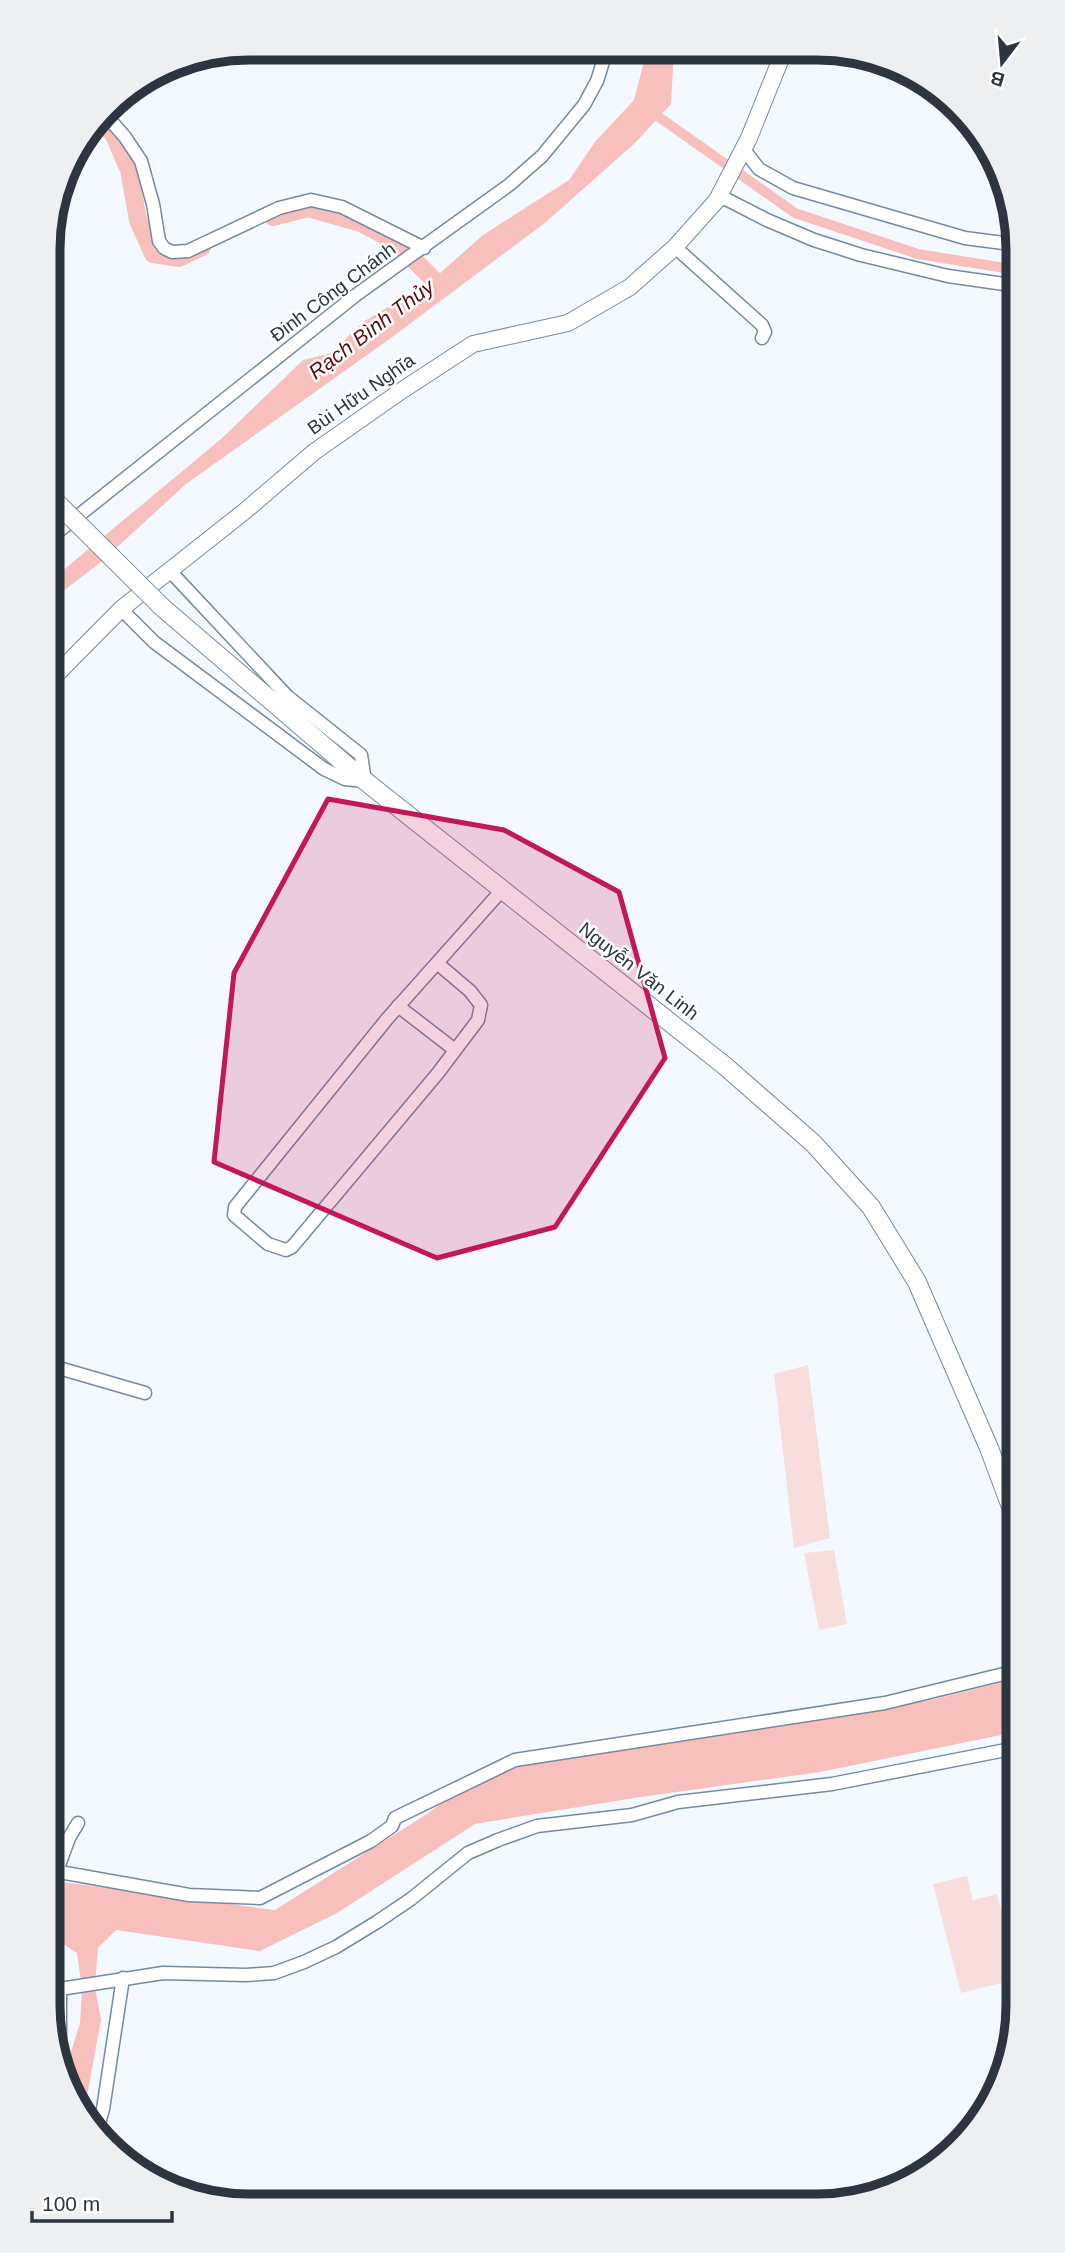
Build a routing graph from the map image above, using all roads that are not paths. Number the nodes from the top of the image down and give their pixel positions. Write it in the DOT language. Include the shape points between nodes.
graph roads {
  1 [pos="604,59"];
  2 [pos="781,59"];
  3 [pos="110,120"];
  4 [pos="745,146"];
  5 [pos="719,195"];
  6 [pos="1006,243"];
  7 [pos="676,247"];
  8 [pos="423,249"];
  9 [pos="1006,284"];
  10 [pos="762,338"];
  11 [pos="60,507"];
  12 [pos="60,530"];
  13 [pos="170,571"];
  14 [pos="121,609"];
  15 [pos="60,671"];
  16 [pos="365,780"];
  17 [pos="502,890"];
  18 [pos="437,963"];
  19 [pos="398,1006"];
  20 [pos="455,1049"];
  21 [pos="59,1368"];
  22 [pos="145,1393"];
  23 [pos="1005,1491"];
  24 [pos="1005,1674"];
  25 [pos="1005,1750"];
  26 [pos="78,1823"];
  27 [pos="59,1861"];
  28 [pos="59,1872"];
  29 [pos="119,1979"];
  30 [pos="60,1989"];
  31 [pos="60,2016"];
  32 [pos="100,2120"];
  1 -- 8 [label="street, Đinh Công Chánh" via="584,105 542,156"];
  2 -- 4 [label="main road"];
  3 -- 8 [label="street" via="141,161 159,241 172,252 194,249 279,208 311,200 342,207"];
  4 -- 5 [label="main road, Bùi Hữu Nghĩa"];
  4 -- 6 [label="street" via="753,164 793,188 965,238"];
  5 -- 7 [label="main road, Bùi Hữu Nghĩa"];
  5 -- 9 [label="street" via="807,237 861,255"];
  7 -- 10 [label="street" via="762,325"];
  7 -- 13 [label="main road, Bùi Hữu Nghĩa" via="630,286 568,323 473,344 314,452"];
  8 -- 12 [label="street, Đinh Công Chánh" via="356,295"];
  11 -- 16 [label="highway, Nguyễn Văn Linh, bridge" via="163,608"];
  13 -- 14 [label="main road, Bùi Hữu Nghĩa"];
  13 -- 16 [label="street" via="287,696 361,755"];
  14 -- 15 [label="main road, Bùi Hữu Nghĩa"];
  14 -- 16 [label="street" via="154,642 324,769"];
  16 -- 17 [label="highway, Nguyễn Văn Linh"];
  17 -- 18 [label="street"];
  17 -- 23 [label="highway, Nguyễn Văn Linh" via="725,1066 813,1143 871,1207 917,1282"];
  18 -- 19 [label="street"];
  18 -- 20 [label="street" via="481,1005 478,1020"];
  19 -- 20 [label="street"];
  19 -- 20 [label="street" via="235,1207 234,1214 268,1244 286,1250 292,1247"];
  21 -- 22 [label="street"];
  24 -- 28 [label="street" via="885,1703 515,1760 395,1818 392,1826 372,1841 260,1898 189,1895"];
  25 -- 29 [label="street" via="832,1784 678,1802 632,1815 537,1826 468,1853 395,1910 336,1947 274,1973 180,1972"];
  26 -- 27 [label="street"];
  29 -- 30 [label="street"];
  29 -- 32 [label="street"];
  30 -- 31 [label="street"];
}
